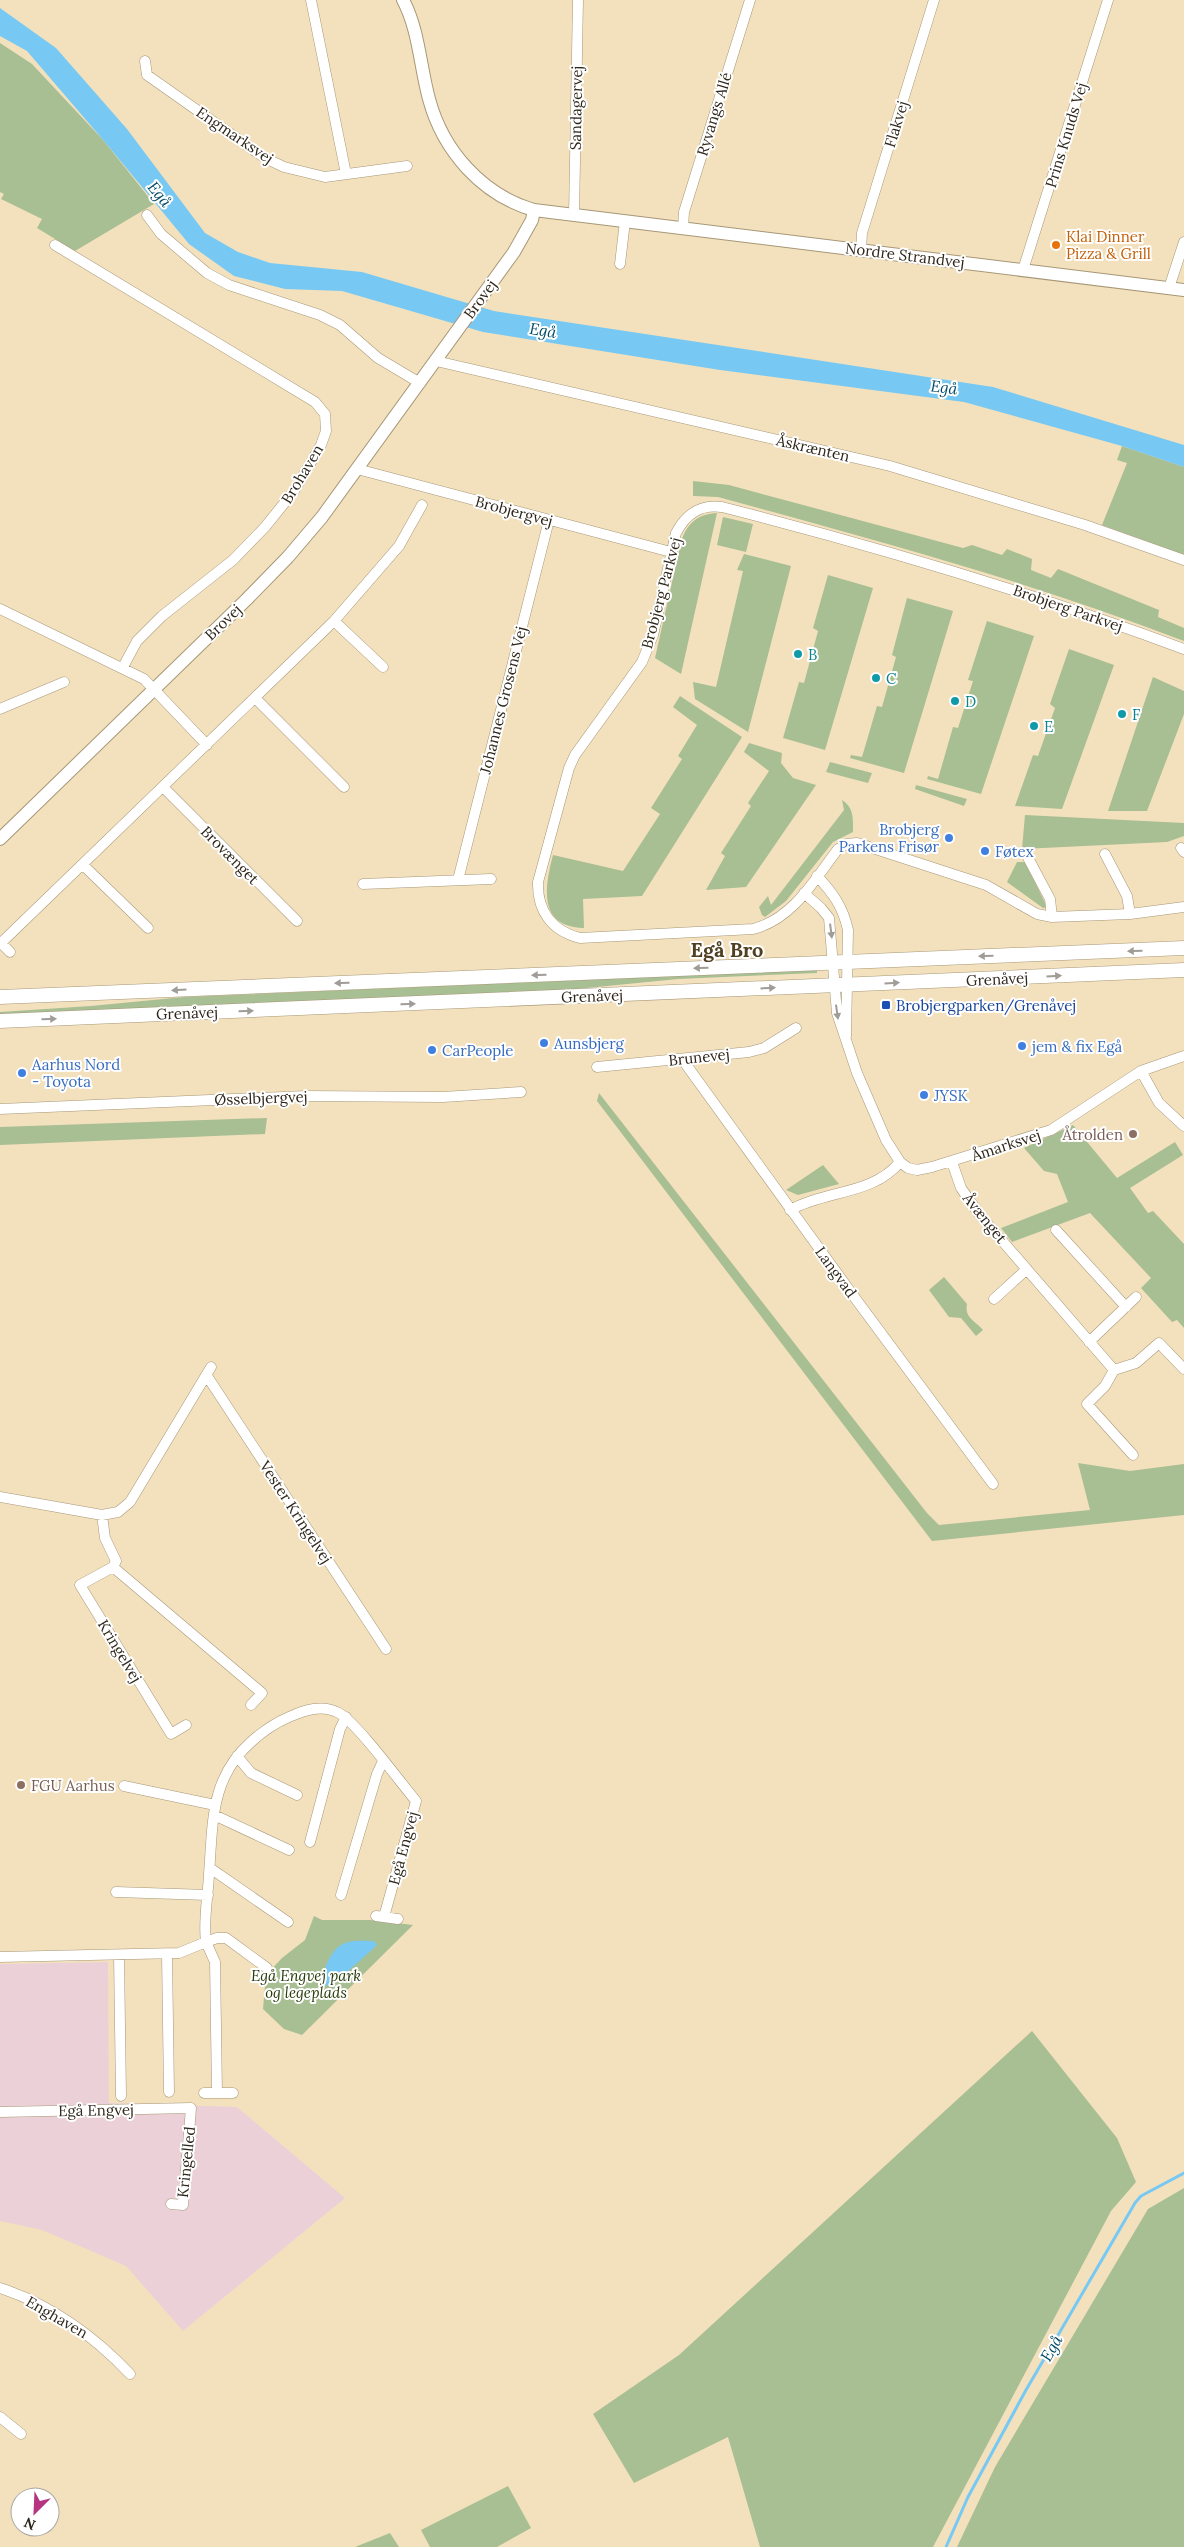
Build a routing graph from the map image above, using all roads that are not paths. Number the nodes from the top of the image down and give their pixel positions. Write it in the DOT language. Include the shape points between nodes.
graph roads {
  1 [pos="311,0"];
  2 [pos="403,0"];
  3 [pos="578,0"];
  4 [pos="750,0"];
  5 [pos="934,0"];
  6 [pos="1108,0"];
  7 [pos="145,60"];
  8 [pos="407,166"];
  9 [pos="346,174"];
  10 [pos="534,210"];
  11 [pos="147,214"];
  12 [pos="574,215"];
  13 [pos="625,221"];
  14 [pos="683,228"];
  15 [pos="1184,242"];
  16 [pos="55,245"];
  17 [pos="861,250"];
  18 [pos="620,264"];
  19 [pos="1023,270"];
  20 [pos="1169,288"];
  21 [pos="1184,290"];
  22 [pos="436,361"];
  23 [pos="420,383"];
  24 [pos="358,468"];
  25 [pos="422,505"];
  26 [pos="549,520"];
  27 [pos="671,552"];
  28 [pos="1184,560"];
  29 [pos="0,609"];
  30 [pos="334,621"];
  31 [pos="1184,649"];
  32 [pos="383,666"];
  33 [pos="123,667"];
  34 [pos="64,682"];
  35 [pos="154,689"];
  36 [pos="255,698"];
  37 [pos="0,709"];
  38 [pos="206,745"];
  39 [pos="344,787"];
  40 [pos="164,788"];
  41 [pos="0,839"];
  42 [pos="1026,854"];
  43 [pos="1105,854"];
  44 [pos="84,865"];
  45 [pos="817,876"];
  46 [pos="491,879"];
  47 [pos="458,880"];
  48 [pos="363,884"];
  49 [pos="804,894"];
  50 [pos="1184,907"];
  51 [pos="1130,914"];
  52 [pos="1052,917"];
  53 [pos="297,921"];
  54 [pos="148,928"];
  55 [pos="1,942"];
  56 [pos="1184,948"];
  57 [pos="10,952"];
  58 [pos="848,962"];
  59 [pos="834,963"];
  60 [pos="1184,970"];
  61 [pos="848,985"];
  62 [pos="834,986"];
  63 [pos="0,997"];
  64 [pos="0,1021"];
  65 [pos="796,1028"];
  66 [pos="846,1037"];
  67 [pos="1184,1056"];
  68 [pos="682,1059"];
  69 [pos="597,1067"];
  70 [pos="1141,1071"];
  71 [pos="521,1092"];
  72 [pos="0,1109"];
  73 [pos="1184,1126"];
  74 [pos="900,1162"];
  75 [pos="952,1162"];
  76 [pos="790,1210"];
  77 [pos="1056,1230"];
  78 [pos="1027,1269"];
  79 [pos="1136,1297"];
  80 [pos="994,1299"];
  81 [pos="1126,1306"];
  82 [pos="1089,1342"];
  83 [pos="1184,1369"];
  84 [pos="1114,1370"];
  85 [pos="1133,1455"];
  86 [pos="993,1484"];
  87 [pos="0,1497"];
  88 [pos="102,1515"];
  89 [pos="113,1568"];
  90 [pos="386,1648"];
  91 [pos="251,1705"];
  92 [pos="346,1717"];
  93 [pos="186,1725"];
  94 [pos="236,1756"];
  95 [pos="383,1761"];
  96 [pos="124,1786"];
  97 [pos="297,1795"];
  98 [pos="215,1810"];
  99 [pos="310,1842"];
  100 [pos="289,1850"];
  101 [pos="210,1868"];
  102 [pos="116,1892"];
  103 [pos="208,1895"];
  104 [pos="341,1895"];
  105 [pos="398,1919"];
  106 [pos="288,1922"];
  107 [pos="206,1942"];
  108 [pos="167,1954"];
  109 [pos="120,1955"];
  110 [pos="0,1957"];
  111 [pos="266,1968"];
  112 [pos="169,2092"];
  113 [pos="204,2093"];
  114 [pos="217,2093"];
  115 [pos="233,2093"];
  116 [pos="121,2096"];
  117 [pos="191,2108"];
  118 [pos="0,2112"];
  119 [pos="170,2204"];
  120 [pos="0,2288"];
  121 [pos="130,2374"];
  122 [pos="0,2418"];
  123 [pos="21,2434"];
  1 -- 9 [label="street"];
  2 -- 10 [label="street, Nordre Strandvej" via="411,16 429,100 453,152 489,189 518,206"];
  3 -- 12 [label="street, Sandagervej"];
  4 -- 14 [label="street, Ryvangs Allé" via="684,212"];
  5 -- 17 [label="street, Flakvej" via="862,234"];
  6 -- 19 [label="street, Prins Knuds Vej"];
  7 -- 9 [label="street, Engmarksvej" via="147,75 265,158 284,167 325,178"];
  8 -- 9 [label="street, Engmarksvej"];
  10 -- 12 [label="street, Nordre Strandvej"];
  10 -- 22 [label="street, Brovej" via="514,252"];
  11 -- 23 [label="street" via="161,234 207,272 229,285 320,315 340,326 378,358"];
  12 -- 13 [label="street, Nordre Strandvej"];
  13 -- 14 [label="street, Nordre Strandvej"];
  13 -- 18 [label="street"];
  14 -- 17 [label="street, Nordre Strandvej"];
  15 -- 20 [label="street"];
  16 -- 33 [label="street, Brohaven" via="315,402 325,414 326,431 321,445 282,507 233,560 155,622 137,641"];
  17 -- 19 [label="street, Nordre Strandvej"];
  19 -- 20 [label="street, Nordre Strandvej"];
  20 -- 21 [label="street, Nordre Strandvej"];
  22 -- 23 [label="street, Brovej"];
  22 -- 28 [label="street, Åskrænten" via="890,466 1085,525"];
  23 -- 24 [label="street, Brovej"];
  24 -- 26 [label="street, Brobjergvej"];
  24 -- 35 [label="street, Brovej" via="288,557"];
  25 -- 30 [label="street" via="399,546"];
  26 -- 27 [label="street, Brobjergvej"];
  26 -- 47 [label="street, Johannes Grosens Vej"];
  27 -- 31 [label="street, Brobjerg Parkvej" via="682,521 699,509 720,506 961,573"];
  27 -- 49 [label="street, Brobjerg Parkvej" via="653,634 642,662 569,768 538,882 540,904 555,926 580,938 753,929 787,912"];
  29 -- 33 [label="street"];
  30 -- 32 [label="street"];
  30 -- 36 [label="street"];
  33 -- 35 [label="street"];
  34 -- 37 [label="street"];
  35 -- 38 [label="street"];
  35 -- 41 [label="street, Brovej"];
  36 -- 38 [label="street"];
  36 -- 39 [label="street"];
  38 -- 40 [label="street"];
  40 -- 44 [label="street"];
  40 -- 53 [label="street, Brovænget"];
  42 -- 52 [label="street" via="1050,900"];
  43 -- 51 [label="street" via="1127,896"];
  44 -- 54 [label="street"];
  44 -- 55 [label="street"];
  45 -- 49 [label="street, Brobjerg Parkvej"];
  45 -- 52 [label="street, Brobjerg Parkvej" via="838,849 858,843 986,885 1037,914"];
  45 -- 58 [label="street" via="837,899 845,915"];
  46 -- 47 [label="street"];
  47 -- 48 [label="street"];
  49 -- 59 [label="street, one-way" via="829,918"];
  50 -- 51 [label="street, Brobjerg Parkvej"];
  51 -- 52 [label="street, Brobjerg Parkvej"];
  55 -- 57 [label="street"];
  56 -- 58 [label="main road, Grenåvej, one-way"];
  58 -- 59 [label="main road, Grenåvej"];
  58 -- 61 [label="street"];
  59 -- 62 [label="street"];
  59 -- 63 [label="main road, Grenåvej, one-way"];
  61 -- 60 [label="main road, Grenåvej, one-way"];
  61 -- 62 [label="main road, Grenåvej"];
  61 -- 66 [label="street"];
  64 -- 62 [label="main road, Grenåvej, one-way"];
  62 -- 66 [label="street, one-way" via="838,1021"];
  65 -- 68 [label="street, Brunevej" via="764,1048"];
  66 -- 74 [label="street" via="857,1073 886,1140"];
  67 -- 70 [label="street, Åmarksvej"];
  68 -- 69 [label="street, Brunevej"];
  68 -- 76 [label="street, Langvad"];
  70 -- 73 [label="street" via="1159,1103"];
  70 -- 75 [label="street, Åmarksvej" via="1051,1130"];
  71 -- 72 [label="street, Øsselbjergvej" via="443,1098 306,1096"];
  74 -- 75 [label="street, Åmarksvej" via="917,1170"];
  74 -- 76 [label="street" via="890,1174 874,1183"];
  75 -- 78 [label="street, Åvænget" via="969,1202"];
  76 -- 86 [label="street, Langvad"];
  77 -- 81 [label="street"];
  78 -- 80 [label="street"];
  78 -- 82 [label="street, Åvænget"];
  79 -- 81 [label="street"];
  81 -- 82 [label="street"];
  82 -- 84 [label="street, Åvænget"];
  83 -- 84 [label="street" via="1159,1343 1136,1364"];
  84 -- 85 [label="street" via="1105,1386 1087,1404"];
  87 -- 88 [label="street"];
  88 -- 89 [label="street" via="105,1538 116,1561"];
  88 -- 90 [label="street, Vester Kringelvej" via="118,1512 130,1502 209,1371"];
  89 -- 91 [label="street" via="262,1693"];
  89 -- 93 [label="street, Kringelvej" via="80,1585 171,1734"];
  92 -- 94 [label="street" via="328,1709 308,1709 260,1734"];
  92 -- 95 [label="street, Egå Engvej"];
  92 -- 99 [label="street"];
  94 -- 97 [label="street" via="251,1773"];
  94 -- 98 [label="street" via="223,1775"];
  95 -- 104 [label="street"];
  95 -- 105 [label="street, Egå Engvej" via="416,1801 380,1916"];
  96 -- 98 [label="street"];
  98 -- 100 [label="street"];
  98 -- 101 [label="street"];
  101 -- 103 [label="street"];
  101 -- 106 [label="street"];
  102 -- 103 [label="street"];
  103 -- 107 [label="street"];
  107 -- 108 [label="street" via="189,1950"];
  107 -- 111 [label="street" via="226,1938"];
  107 -- 114 [label="street" via="215,1962"];
  108 -- 109 [label="street"];
  108 -- 112 [label="street"];
  109 -- 110 [label="street"];
  109 -- 116 [label="street, Egå Engvej"];
  113 -- 114 [label="street"];
  114 -- 115 [label="street"];
  117 -- 118 [label="street, Egå Engvej"];
  117 -- 119 [label="street, Kringelled" via="183,2205"];
  120 -- 121 [label="street, Enghaven" via="38,2303 68,2320 93,2338"];
  122 -- 123 [label="street"];
}
